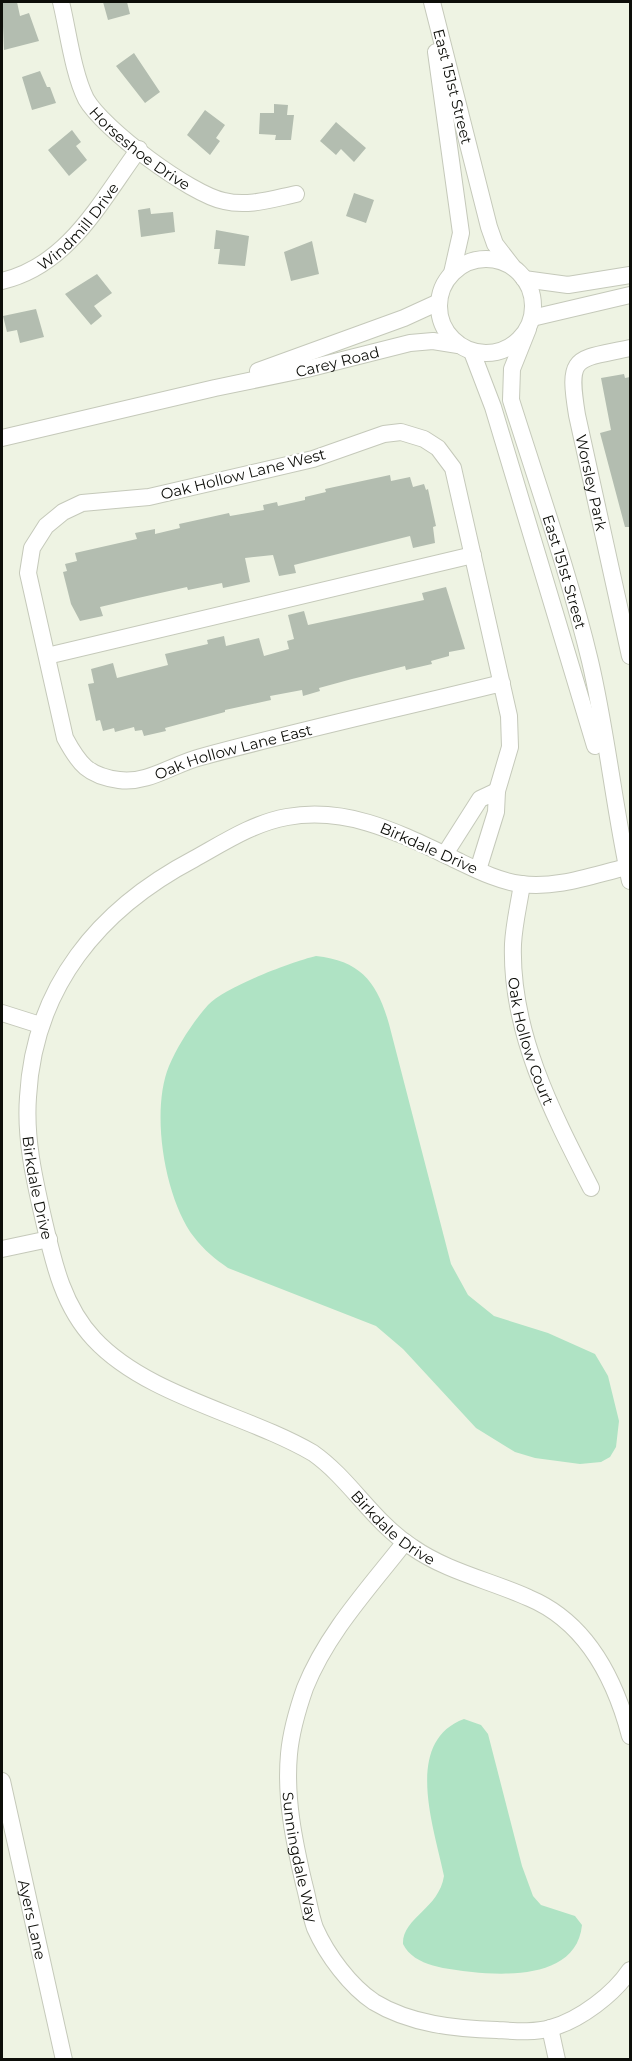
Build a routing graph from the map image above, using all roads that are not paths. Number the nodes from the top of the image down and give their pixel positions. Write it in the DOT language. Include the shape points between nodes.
graph roads {
  1 [pos="61,2"];
  2 [pos="426,2"];
  3 [pos="432,2"];
  4 [pos="139,149"];
  5 [pos="296,194"];
  6 [pos="452,273"];
  7 [pos="520,274"];
  8 [pos="630,275"];
  9 [pos="2,281"];
  10 [pos="630,295"];
  11 [pos="439,302"];
  12 [pos="530,324"];
  13 [pos="465,348"];
  14 [pos="630,348"];
  15 [pos="215,387"];
  16 [pos="2,438"];
  17 [pos="473,555"];
  18 [pos="47,656"];
  19 [pos="630,656"];
  20 [pos="502,683"];
  21 [pos="497,791"];
  22 [pos="616,817"];
  23 [pos="445,854"];
  24 [pos="478,870"];
  25 [pos="629,874"];
  26 [pos="522,884"];
  27 [pos="2,1013"];
  28 [pos="40,1025"];
  29 [pos="591,1188"];
  30 [pos="49,1239"];
  31 [pos="2,1250"];
  32 [pos="405,1542"];
  33 [pos="630,1736"];
  34 [pos="2,1781"];
  35 [pos="630,1970"];
  36 [pos="550,2028"];
  37 [pos="64,2060"];
  38 [pos="557,2060"];
  1 -- 4 [label="street, Horseshoe Drive" via="86,98 103,121"];
  2 -- 6 [label="street, East 151st Street" via="461,233"];
  3 -- 7 [label="street, East 151st Street" via="489,227 495,244"];
  4 -- 5 [label="street, Horseshoe Drive" via="186,184 225,202 259,202"];
  4 -- 9 [label="street, Windmill Drive" via="58,255 28,273"];
  6 -- 7 [label="street" via="463,265 489,259"];
  6 -- 11 [label="street"];
  7 -- 8 [label="street" via="568,285"];
  7 -- 12 [label="street" via="533,305"];
  10 -- 12 [label="street"];
  11 -- 13 [label="street" via="444,326"];
  11 -- 15 [label="street, Carey Road"];
  12 -- 13 [label="street" via="518,342 504,351 488,354"];
  12 -- 22 [label="street, East 151st Street" via="512,369 511,400 590,663"];
  13 -- 15 [label="street, Carey Road" via="433,341 410,343"];
  13 -- 22 [label="street, East 151st Street" via="493,407"];
  14 -- 19 [label="street, Worsley Park" via="581,362 572,378"];
  15 -- 16 [label="street, Carey Road"];
  17 -- 18 [label="street"];
  17 -- 18 [label="street, Oak Hollow Lane West" via="453,468 438,448 401,432 377,434 313,459 149,497 82,503 46,526 32,548 28,573"];
  17 -- 20 [label="street, Oak Hollow Lane West"];
  18 -- 20 [label="street, Oak Hollow Lane East" via="65,738 78,763 98,776 120,781 143,780 199,757"];
  20 -- 21 [label="street, Oak Hollow Lane West" via="510,747"];
  21 -- 23 [label="street" via="480,799"];
  21 -- 24 [label="street, Oak Hollow Lane West" via="496,812"];
  22 -- 25 [label="street, East 151st Street"];
  23 -- 24 [label="street, Birkdale Drive"];
  23 -- 28 [label="street, Birkdale Drive" via="388,827 341,815 286,817 262,824 151,884 109,919 61,979"];
  24 -- 26 [label="street, Birkdale Drive"];
  25 -- 26 [label="street, Birkdale Drive" via="548,885"];
  26 -- 29 [label="street, Oak Hollow Court" via="513,942 514,986 534,1066"];
  27 -- 28 [label="street"];
  28 -- 30 [label="street, Birkdale Drive" via="30,1075 28,1127 34,1178"];
  30 -- 31 [label="street"];
  30 -- 32 [label="street, Birkdale Drive" via="60,1284 71,1306 93,1338 124,1366 313,1453 329,1464"];
  32 -- 33 [label="street, Birkdale Drive" via="456,1572 526,1596 557,1615 595,1652 608,1673"];
  32 -- 36 [label="street, Sunningdale Way" via="329,1641 305,1689 295,1723 289,1754 289,1810 315,1928 355,1986 392,2011 412,2019 477,2029"];
  34 -- 37 [label="street, Ayers Lane"];
  35 -- 36 [label="street" via="611,1992 568,2021"];
  36 -- 38 [label="street"];
}
